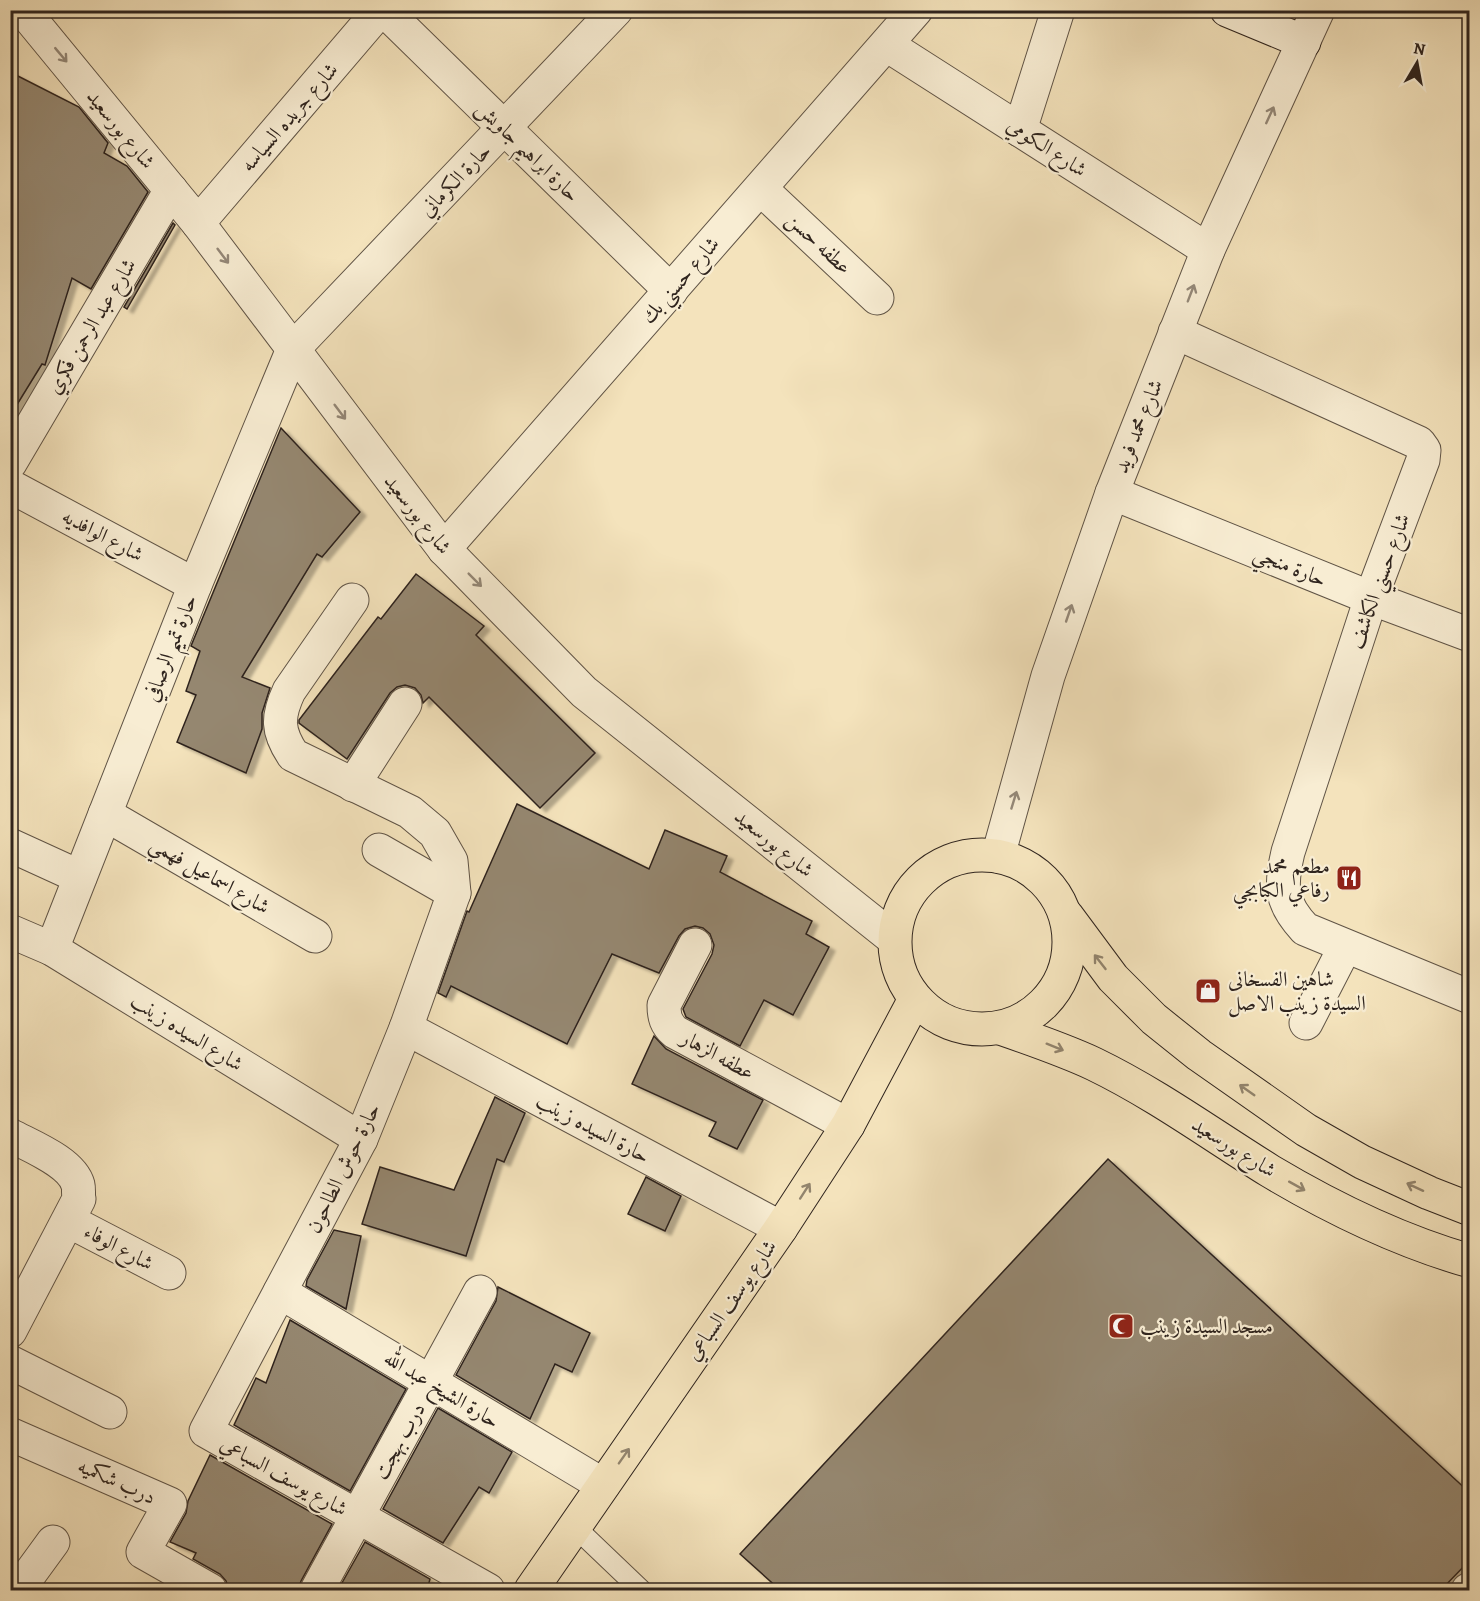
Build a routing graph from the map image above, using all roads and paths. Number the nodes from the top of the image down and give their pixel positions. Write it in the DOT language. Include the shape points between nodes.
graph roads {
  1 [pos="23,10"];
  2 [pos="380,10"];
  3 [pos="384,10"];
  4 [pos="616,10"];
  5 [pos="916,10"];
  6 [pos="1058,10"];
  7 [pos="1227,10"];
  8 [pos="1318,10"];
  9 [pos="1304,42"];
  10 [pos="887,45"];
  11 [pos="505,129"];
  12 [pos="1020,130"];
  13 [pos="761,189"];
  14 [pos="171,190"];
  15 [pos="198,223"];
  16 [pos="1208,250"];
  17 [pos="671,291"];
  18 [pos="877,298"];
  19 [pos="1175,332"];
  20 [pos="293,349"];
  21 [pos="10,463"];
  22 [pos="10,486"];
  23 [pos="1112,493"];
  24 [pos="444,549"];
  25 [pos="195,585"];
  26 [pos="1371,598"];
  27 [pos="352,600"];
  28 [pos="1470,635"];
  29 [pos="405,704"];
  30 [pos="353,785"];
  31 [pos="105,814"];
  32 [pos="10,845"];
  33 [pos="379,850"];
  34 [pos="998,856"];
  35 [pos="80,877"];
  36 [pos="454,893"];
  37 [pos="1066,914"];
  38 [pos="10,931"];
  39 [pos="315,936"];
  40 [pos="894,939"];
  41 [pos="695,945"];
  42 [pos="1346,947"];
  43 [pos="52,949"];
  44 [pos="1470,997"];
  45 [pos="915,999"];
  46 [pos="1306,1023"];
  47 [pos="406,1028"];
  48 [pos="1000,1028"];
  49 [pos="848,1125"];
  50 [pos="10,1135"];
  51 [pos="361,1139"];
  52 [pos="1470,1209"];
  53 [pos="69,1221"];
  54 [pos="781,1228"];
  55 [pos="1470,1261"];
  56 [pos="169,1273"];
  57 [pos="280,1292"];
  58 [pos="480,1292"];
  59 [pos="10,1331"];
  60 [pos="10,1362"];
  61 [pos="431,1383"];
  62 [pos="110,1412"];
  63 [pos="206,1431"];
  64 [pos="10,1434"];
  65 [pos="603,1485"];
  66 [pos="358,1517"];
  67 [pos="575,1527"];
  68 [pos="53,1542"];
  69 [pos="18,1590"];
  70 [pos="210,1590"];
  71 [pos="317,1590"];
  72 [pos="488,1590"];
  73 [pos="531,1590"];
  74 [pos="641,1590"];
  1 -- 14 [label="street, شارع بورسعيد, one-way"];
  2 -- 15 [label="street, شارع جريده السياسه"];
  3 -- 11 [label="street, حارة ابراهيم جاويش"];
  4 -- 11 [label="street, حارة الكرماني"];
  5 -- 10 [label="street, شارع حسني بك"];
  6 -- 12 [label="street"];
  7 -- 9 [label="street"];
  8 -- 9 [label="street, شارع محمد فريد"];
  16 -- 9 [label="street, شارع محمد فريد, one-way"];
  10 -- 12 [label="street, شارع الكومي"];
  10 -- 13 [label="street, شارع حسني بك"];
  11 -- 17 [label="street, حارة ابراهيم جاويش"];
  11 -- 20 [label="street, حارة الكرماني"];
  12 -- 16 [label="street, شارع الكومي"];
  13 -- 17 [label="street, شارع حسني بك"];
  13 -- 18 [label="street, عطفه حسن"];
  14 -- 15 [label="street, شارع بورسعيد"];
  14 -- 21 [label="street, شارع عبد الرحمن فكري"];
  15 -- 20 [label="street, شارع بورسعيد, one-way"];
  19 -- 16 [label="street, شارع محمد فريد, one-way"];
  17 -- 24 [label="street, شارع حسني بك"];
  19 -- 23 [label="street, شارع محمد فريد"];
  19 -- 26 [label="street, شارع حسني الكاشف" via="1419,443 1424,450 1423,460"];
  20 -- 24 [label="street, شارع بورسعيد, one-way"];
  20 -- 25 [label="street, حارة تميم الرصافي"];
  22 -- 25 [label="street, شارع الوافديه"];
  23 -- 26 [label="street, حارة منجي"];
  34 -- 23 [label="street, شارع محمد فريد, one-way" via="1048,676"];
  24 -- 40 [label="street, شارع بورسعيد, one-way" via="584,692"];
  25 -- 31 [label="street, حارة تميم الرصافي"];
  26 -- 28 [label="street, حارة منجي"];
  26 -- 42 [label="street, شارع حسني الكاشف" via="1283,873 1283,894 1292,915 1305,929"];
  27 -- 30 [label="street" via="289,691 280,724 293,755"];
  29 -- 30 [label="street"];
  30 -- 36 [label="street" via="410,812 435,833 451,861"];
  31 -- 35 [label="street, حارة تميم الرصافي"];
  31 -- 39 [label="street, شارع اسماعيل فهمي"];
  32 -- 35 [label="street"];
  33 -- 36 [label="street"];
  34 -- 37 [label="main road" via="1020,863 1040,876"];
  34 -- 40 [label="main road" via="968,856 939,866 916,884 901,909"];
  35 -- 43 [label="street, حارة تميم الرصافي"];
  36 -- 47 [label="street, حارة حوش الطاحون"];
  37 -- 48 [label="main road" via="1070,951 1058,986 1034,1014"];
  52 -- 37 [label="main road, one-way" via="1353,1157 1306,1130 1199,1055 1154,1019 1113,978"];
  38 -- 43 [label="street, شارع السيده زينب"];
  40 -- 45 [label="main road" via="896,960"];
  41 -- 49 [label="street, عطفه الزهار" via="664,1005 668,1025"];
  42 -- 44 [label="street, شارع حسني الكاشف"];
  42 -- 46 [label="street"];
  43 -- 51 [label="street, شارع السيده زينب"];
  45 -- 48 [label="main road" via="953,1025 976,1030"];
  45 -- 49 [label="main road, شارع يوسف السباعي"];
  47 -- 51 [label="street, حارة حوش الطاحون"];
  47 -- 54 [label="street, حارة السيده زينب"];
  48 -- 55 [label="main road, شارع بورسعيد, one-way" via="1095,1065 1333,1205 1396,1235"];
  54 -- 49 [label="main road, شارع يوسف السباعي, one-way"];
  50 -- 53 [label="street" via="71,1171 78,1184 79,1199"];
  51 -- 57 [label="street, حارة حوش الطاحون"];
  53 -- 56 [label="street, شارع الوفاء"];
  53 -- 59 [label="street"];
  65 -- 54 [label="main road, شارع يوسف السباعي, one-way"];
  57 -- 61 [label="street, حارة الشيخ عبد الله"];
  57 -- 63 [label="street, حارة حوش الطاحون"];
  58 -- 61 [label="street, درب بهجت"];
  60 -- 62 [label="street"];
  61 -- 65 [label="street, حارة الشيخ عبد الله"];
  61 -- 66 [label="street, درب بهجت"];
  63 -- 66 [label="street, شارع يوسف السباعي"];
  64 -- 70 [label="street, درب شكميه" via="170,1504 143,1552"];
  65 -- 67 [label="main road, شارع يوسف السباعي"];
  66 -- 71 [label="street, درب بهجت"];
  66 -- 72 [label="street, شارع يوسف السباعي"];
  67 -- 73 [label="main road, شارع يوسف السباعي"];
  67 -- 74 [label="lane"];
  68 -- 69 [label="street"];
}
